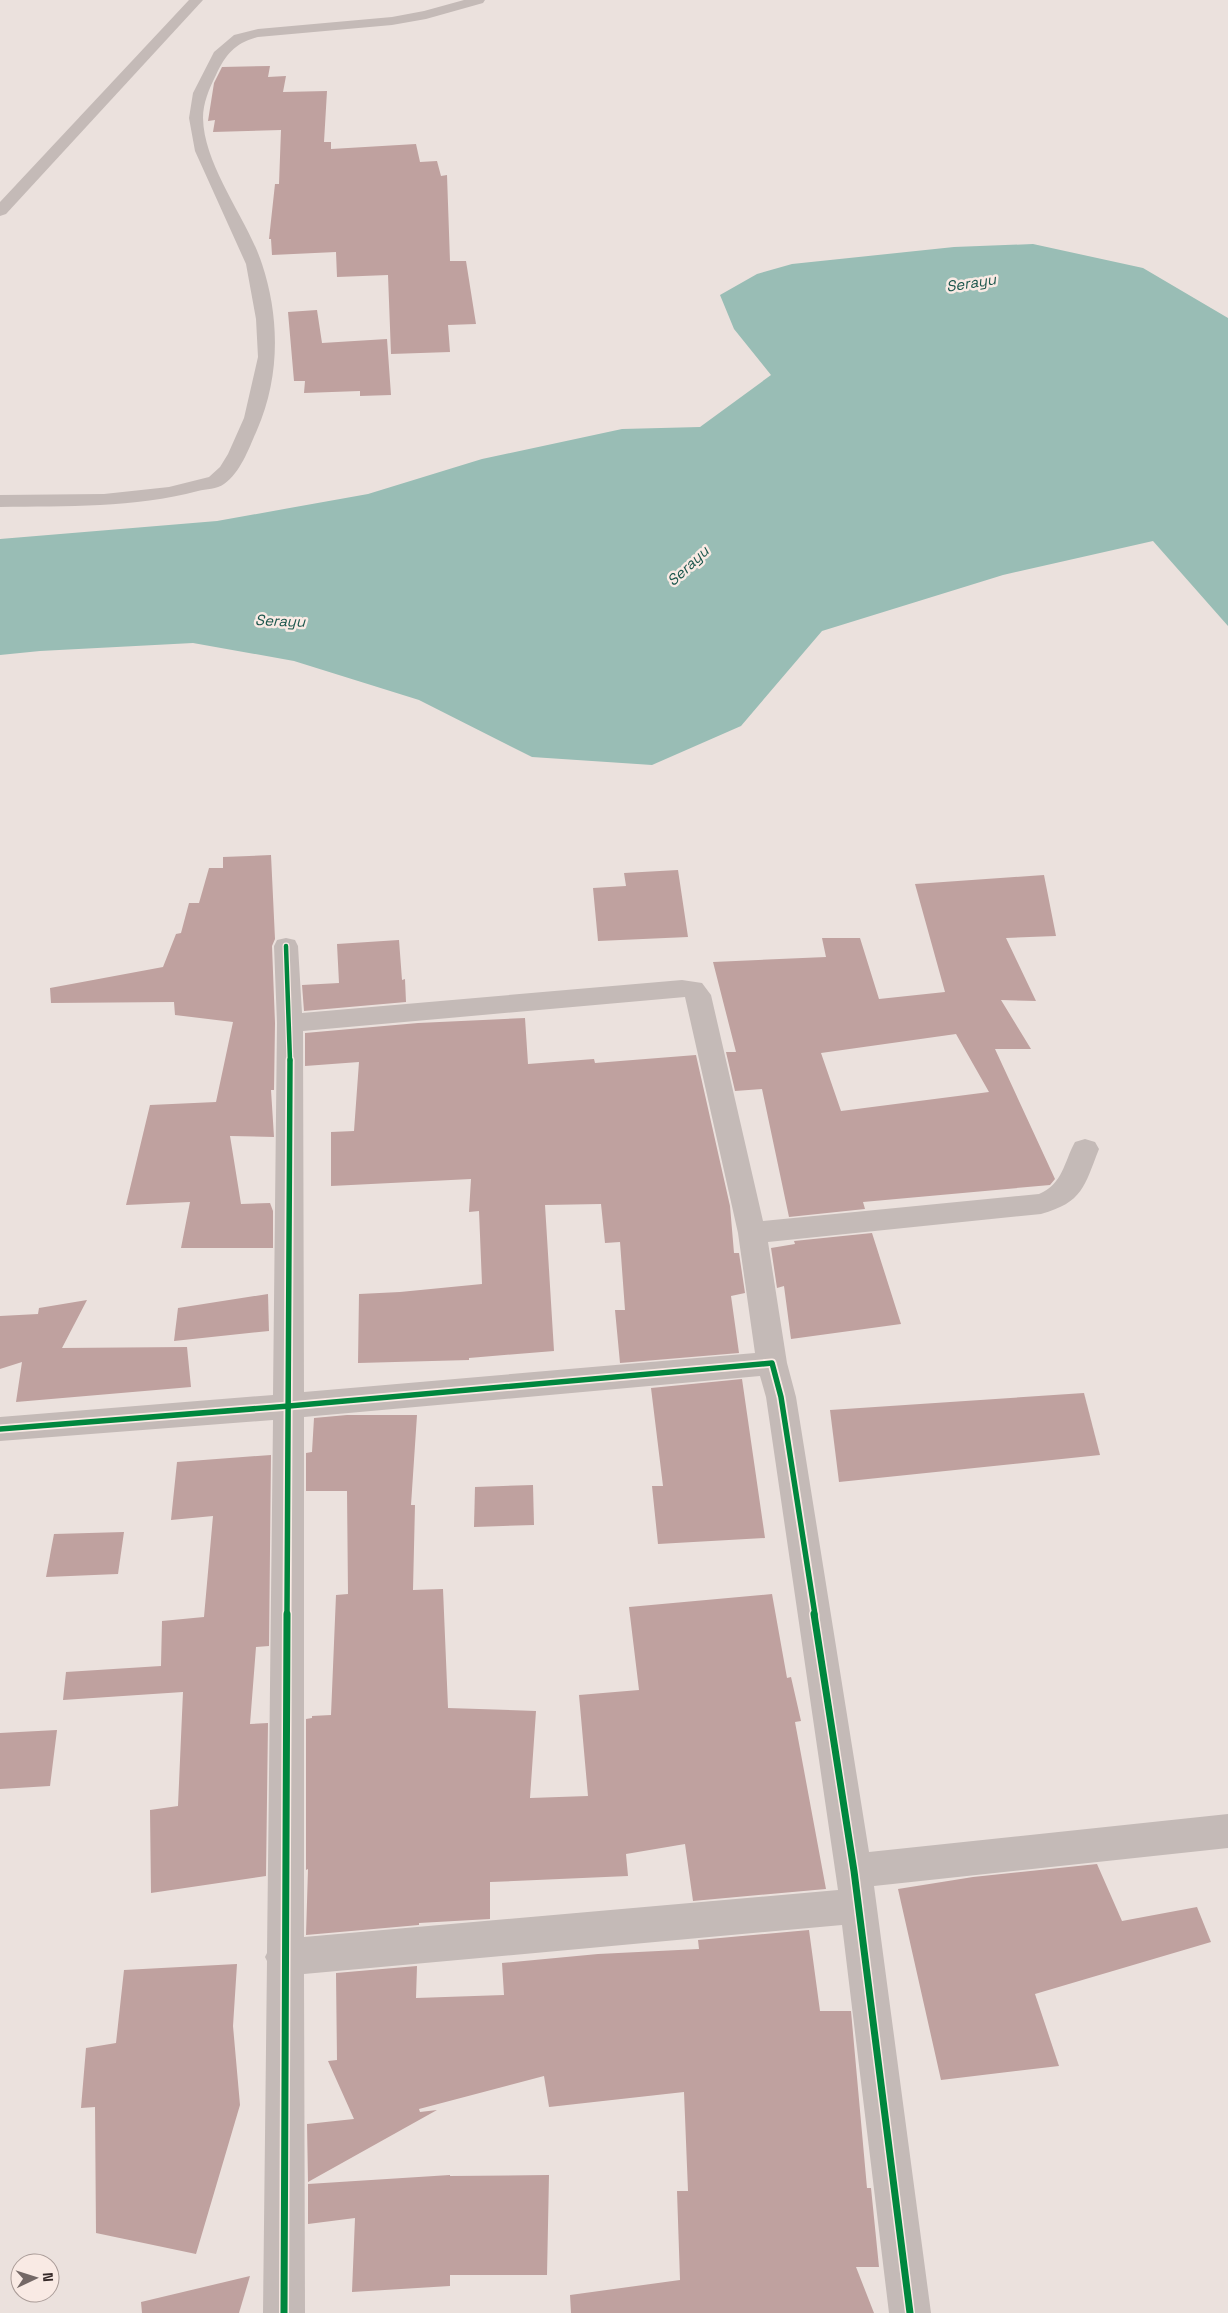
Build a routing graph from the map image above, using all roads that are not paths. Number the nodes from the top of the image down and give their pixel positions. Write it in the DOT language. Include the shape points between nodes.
graph roads {
  1 [pos="196,0"];
  2 [pos="478,0"];
  3 [pos="0,210"];
  4 [pos="0,501"];
  5 [pos="286,946"];
  6 [pos="290,1023"];
  7 [pos="1084,1149"];
  8 [pos="752,1233"];
  9 [pos="772,1363"];
  10 [pos="289,1406"];
  11 [pos="0,1429"];
  12 [pos="1228,1830"];
  13 [pos="857,1888"];
  14 [pos="284,1957"];
  15 [pos="284,2313"];
  16 [pos="910,2313"];
  1 -- 3 [label="street"];
  2 -- 4 [label="street" via="392,21 258,32 239,38 220,55 200,93 196,118 202,151 254,264 267,357 253,418 237,454 216,482 170,493 104,500"];
  5 -- 6 [label="street"];
  6 -- 8 [label="street" via="693,989 698,995"];
  6 -- 10 [label="street"];
  7 -- 8 [label="street" via="1068,1191 1060,1198 1041,1204"];
  8 -- 9 [label="street"];
  9 -- 10 [label="street"];
  9 -- 13 [label="street" via="783,1407"];
  10 -- 11 [label="street"];
  10 -- 14 [label="street"];
  12 -- 13 [label="street"];
  13 -- 14 [label="street"];
  13 -- 16 [label="street"];
  14 -- 15 [label="street"];
}
